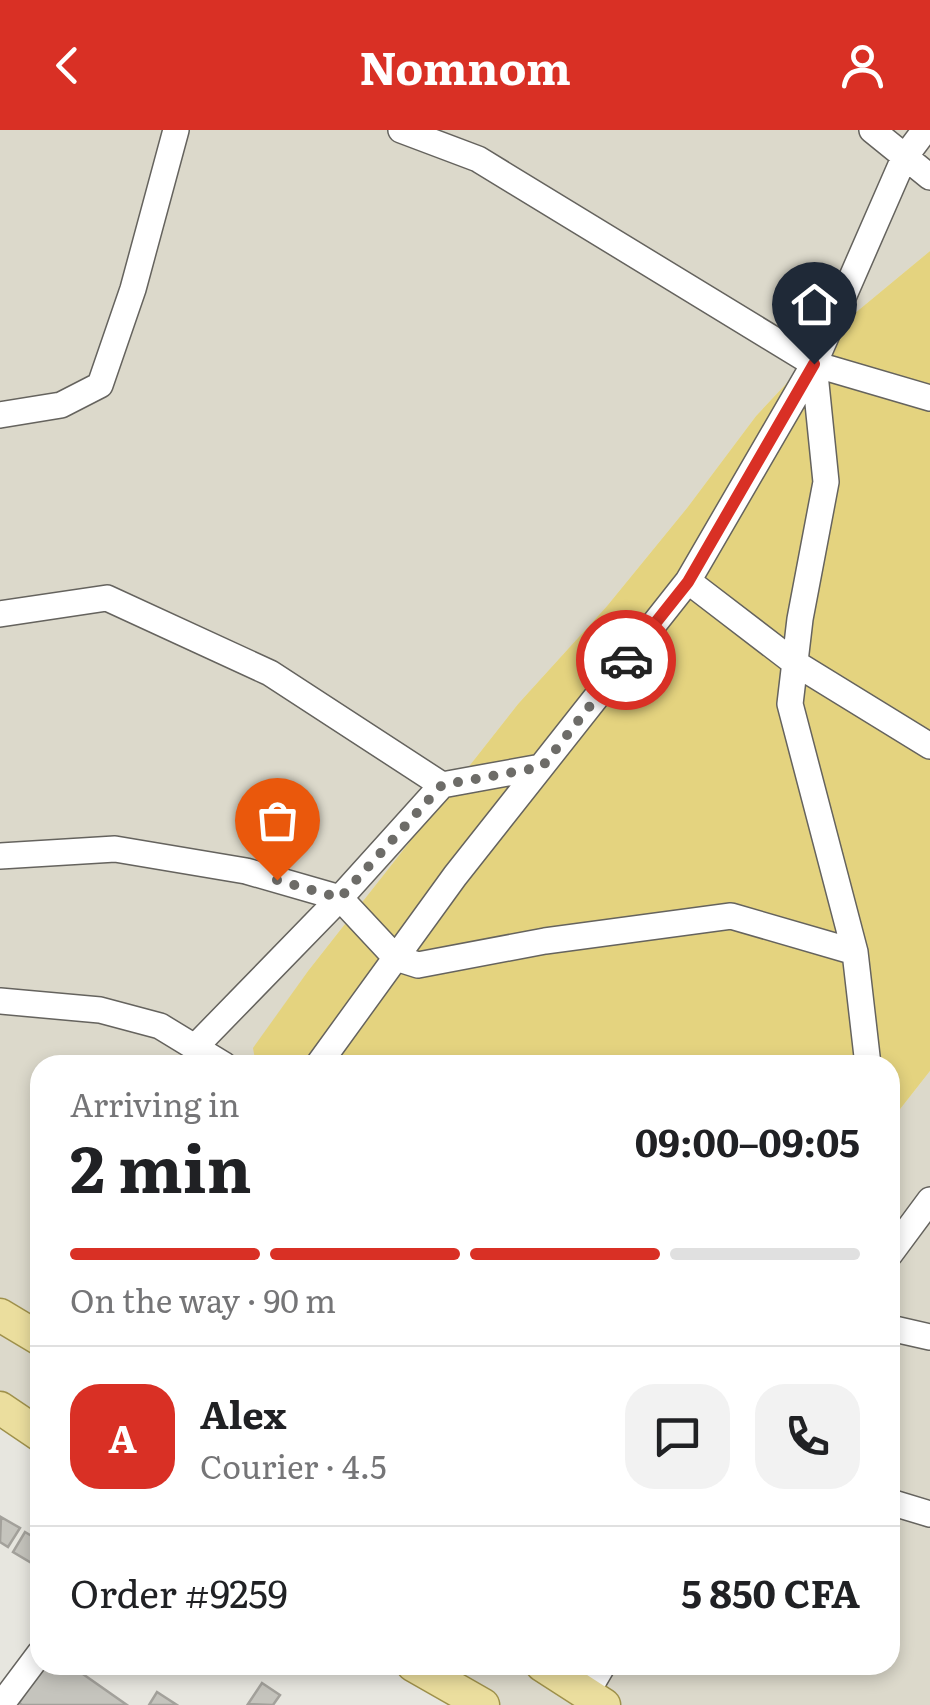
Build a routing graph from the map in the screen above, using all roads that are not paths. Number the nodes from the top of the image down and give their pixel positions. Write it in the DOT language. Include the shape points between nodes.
graph roads {
  1 [pos="176,130"];
  2 [pos="402,130"];
  3 [pos="872,130"];
  4 [pos="925,130"];
  5 [pos="904,158"];
  6 [pos="930,177"];
  7 [pos="814,364"];
  8 [pos="930,398"];
  9 [pos="0,416"];
  10 [pos="688,582"];
  11 [pos="0,614"];
  12 [pos="795,662"];
  13 [pos="930,746"];
  14 [pos="542,767"];
  15 [pos="442,785"];
  16 [pos="0,856"];
  17 [pos="340,898"];
  18 [pos="855,952"];
  19 [pos="396,958"];
  20 [pos="0,1001"];
  21 [pos="194,1047"];
  22 [pos="207,1055"];
  23 [pos="325,1055"];
  24 [pos="867,1055"];
  25 [pos="930,1200"];
  26 [pos="900,1240"];
  27 [pos="0,1315"];
  28 [pos="900,1330"];
  29 [pos="30,1334"];
  30 [pos="930,1337"];
  31 [pos="0,1408"];
  32 [pos="30,1428"];
  33 [pos="900,1505"];
  34 [pos="930,1514"];
  35 [pos="30,1666"];
  36 [pos="430,1675"];
  37 [pos="558,1675"];
  38 [pos="595,1699"];
  39 [pos="1,1705"];
  40 [pos="483,1705"];
  1 -- 9 [label="street" via="100,385 60,405"];
  2 -- 7 [label="street" via="478,159"];
  3 -- 5 [label="street"];
  4 -- 5 [label="street"];
  5 -- 6 [label="street"];
  5 -- 7 [label="street"];
  7 -- 8 [label="street"];
  7 -- 10 [label="street"];
  7 -- 12 [label="street" via="826,482"];
  10 -- 12 [label="street"];
  10 -- 14 [label="street"];
  11 -- 15 [label="street" via="108,598 270,673"];
  12 -- 13 [label="street"];
  12 -- 18 [label="street" via="790,704"];
  14 -- 15 [label="street"];
  14 -- 19 [label="street"];
  15 -- 17 [label="street"];
  16 -- 17 [label="street" via="114,849 246,870"];
  17 -- 19 [label="street"];
  17 -- 21 [label="street"];
  18 -- 19 [label="street" via="731,916 418,964"];
  18 -- 24 [label="street"];
  19 -- 23 [label="street"];
  20 -- 21 [label="street" via="100,1010 160,1026"];
  21 -- 22 [label="street"];
  25 -- 26 [label="street"];
  27 -- 29 [label="main road"];
  28 -- 30 [label="street"];
  31 -- 32 [label="main road"];
  33 -- 34 [label="street"];
  35 -- 39 [label="street"];
  36 -- 40 [label="main road"];
  37 -- 38 [label="main road"];
}
